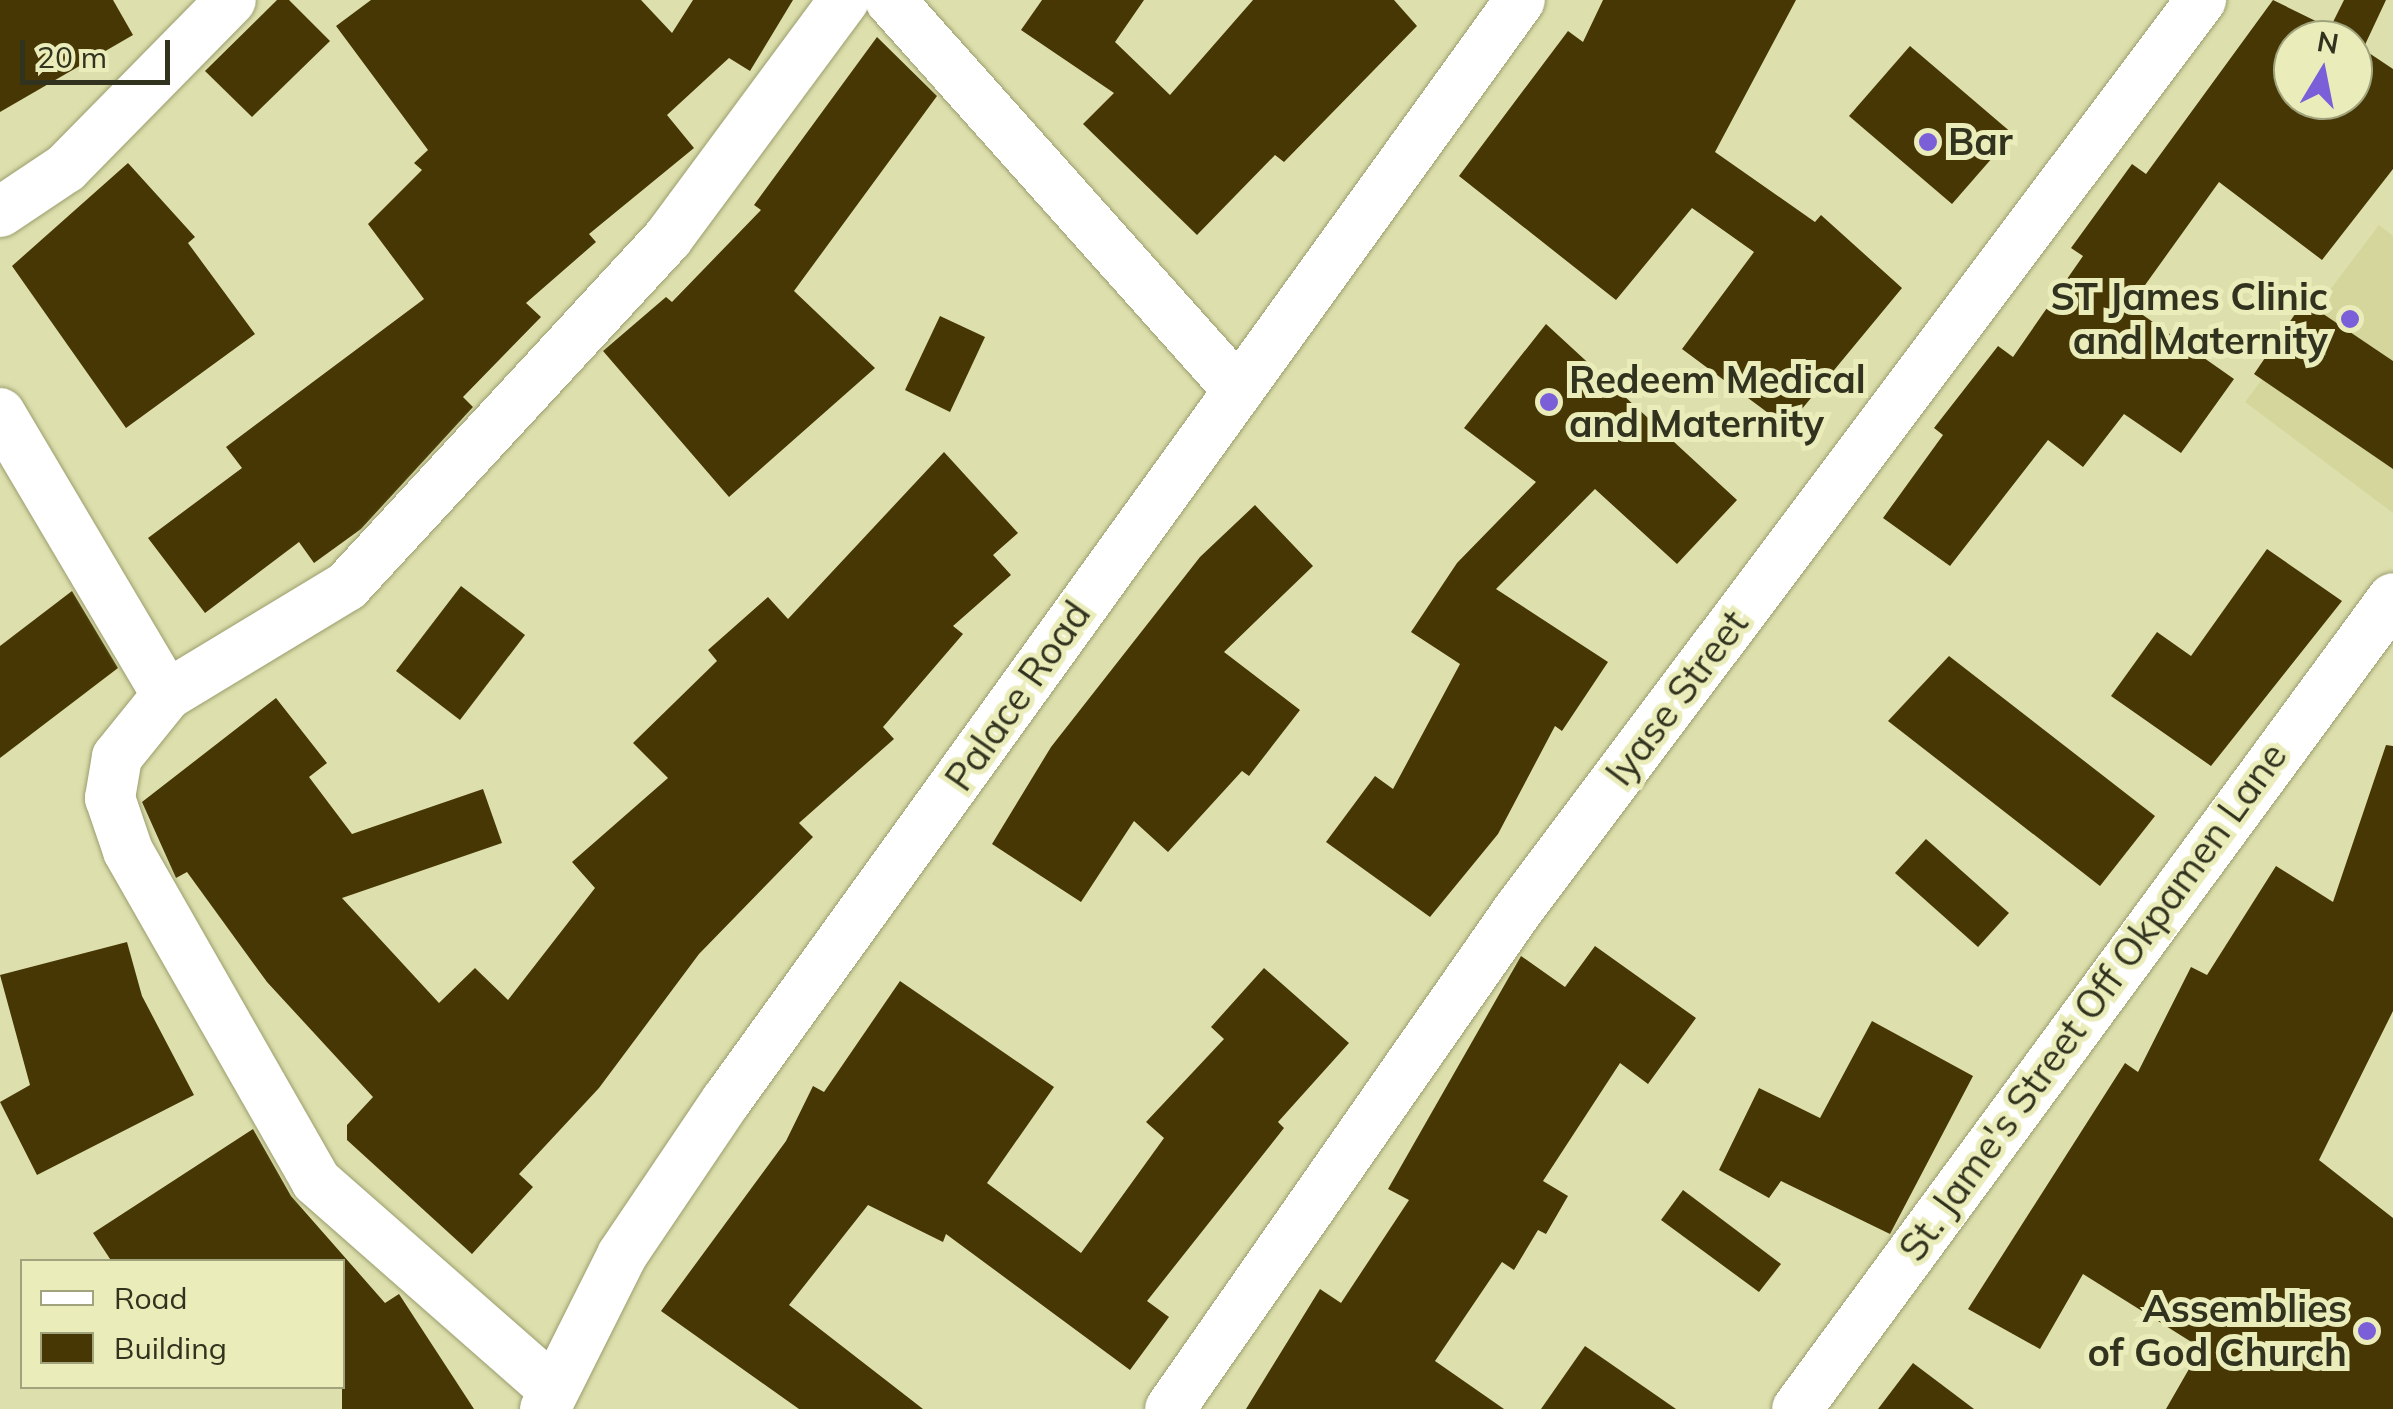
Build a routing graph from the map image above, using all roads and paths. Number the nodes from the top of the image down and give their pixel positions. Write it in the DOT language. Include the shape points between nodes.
graph roads {
  1 [pos="230,0"];
  2 [pos="844,0"];
  3 [pos="890,0"];
  4 [pos="1520,0"];
  5 [pos="2201,0"];
  6 [pos="0,212"];
  7 [pos="1238,390"];
  8 [pos="0,413"];
  9 [pos="2393,598"];
  10 [pos="167,694"];
  11 [pos="549,1399"];
  12 [pos="1170,1409"];
  13 [pos="1796,1409"];
  1 -- 6 [label="street" via="66,168"];
  2 -- 10 [label="street" via="668,238 347,586"];
  3 -- 7 [label="street"];
  4 -- 7 [label="street, Palace Road"];
  5 -- 12 [label="street, Iyase Street" via="1518,910"];
  7 -- 11 [label="street, Palace Road" via="726,1100 622,1255"];
  8 -- 10 [label="street"];
  9 -- 13 [label="street, St. Jame's Street Off Okpamen Lane"];
  10 -- 11 [label="street" via="117,757 110,798 128,850 316,1181"];
}
